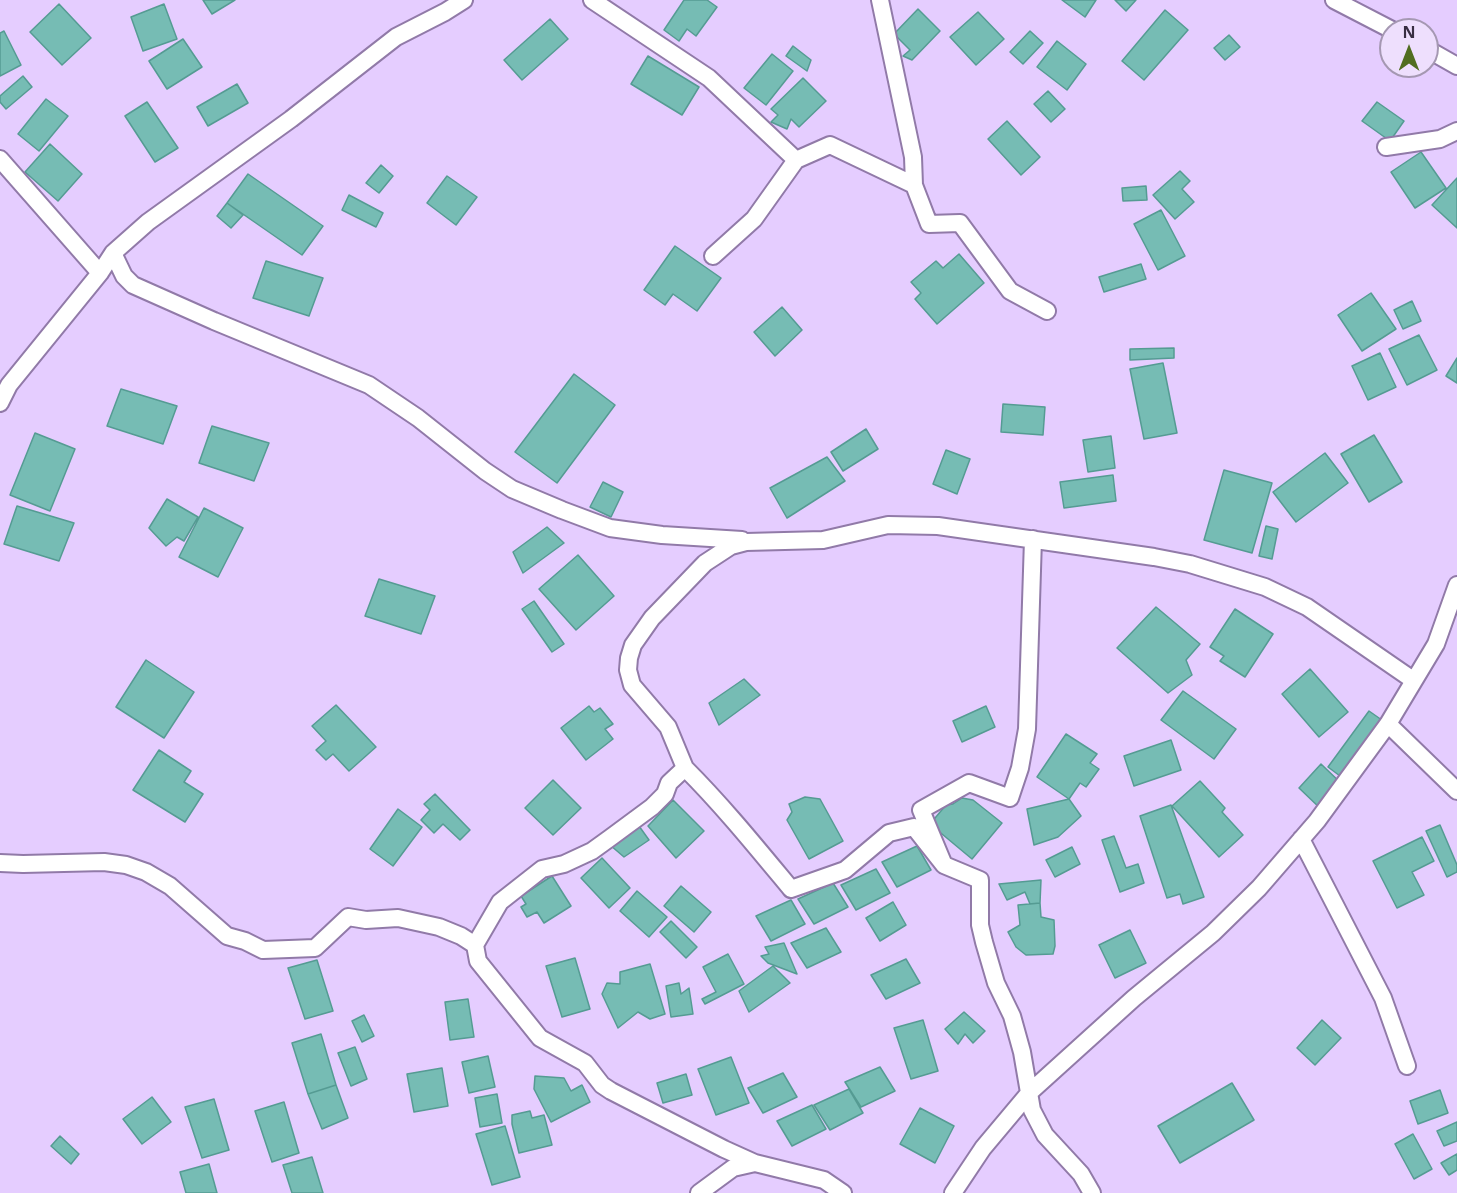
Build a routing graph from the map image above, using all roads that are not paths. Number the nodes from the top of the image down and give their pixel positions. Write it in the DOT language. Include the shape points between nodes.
graph roads {
  1 [pos="464,0"];
  2 [pos="592,0"];
  3 [pos="880,0"];
  4 [pos="1334,0"];
  5 [pos="1379,23"];
  6 [pos="1439,56"];
  7 [pos="1457,66"];
  8 [pos="1457,131"];
  9 [pos="1386,147"];
  10 [pos="0,159"];
  11 [pos="796,160"];
  12 [pos="914,185"];
  13 [pos="113,253"];
  14 [pos="713,256"];
  15 [pos="100,273"];
  16 [pos="1047,311"];
  17 [pos="0,403"];
  18 [pos="1033,539"];
  19 [pos="759,541"];
  20 [pos="1457,585"];
  21 [pos="1413,680"];
  22 [pos="1388,724"];
  23 [pos="685,768"];
  24 [pos="1457,791"];
  25 [pos="1301,839"];
  26 [pos="0,863"];
  27 [pos="944,865"];
  28 [pos="475,945"];
  29 [pos="1407,1066"];
  30 [pos="1030,1092"];
  31 [pos="755,1162"];
  32 [pos="699,1193"];
  33 [pos="843,1193"];
  34 [pos="953,1193"];
  35 [pos="1092,1193"];
  1 -- 13 [label="street" via="396,37 300,113 148,222"];
  2 -- 11 [label="street" via="709,78"];
  3 -- 12 [label="street" via="913,157"];
  4 -- 5 [label="street"];
  6 -- 7 [label="street"];
  8 -- 9 [label="street" via="1440,139"];
  10 -- 15 [label="street"];
  11 -- 12 [label="street" via="830,145"];
  11 -- 14 [label="street" via="754,219"];
  12 -- 16 [label="street" via="929,224 960,223 1010,291"];
  13 -- 15 [label="street"];
  13 -- 19 [label="street" via="133,285 369,385 512,489 610,528"];
  15 -- 17 [label="street" via="34,352"];
  18 -- 19 [label="street" via="938,526 888,525 823,540"];
  18 -- 21 [label="street" via="1154,556 1265,587 1307,608"];
  18 -- 27 [label="street" via="1027,729 1020,768 1011,798 969,783 921,810"];
  19 -- 23 [label="street" via="731,546 705,563 652,618 633,645 627,670 632,685 668,727"];
  20 -- 21 [label="street" via="1436,644"];
  21 -- 22 [label="street"];
  22 -- 24 [label="street"];
  22 -- 25 [label="street"];
  23 -- 27 [label="street" via="791,889 845,870 889,833 914,827"];
  23 -- 28 [label="street" via="652,807 610,838 564,864 542,869 500,902"];
  25 -- 29 [label="street" via="1383,998"];
  25 -- 30 [label="street" via="1260,888 1213,933"];
  26 -- 28 [label="street" via="126,865 170,886 227,936 263,950 315,948 348,917 398,918 439,927"];
  27 -- 30 [label="street" via="980,880 984,942 996,983 1012,1016"];
  28 -- 31 [label="street" via="478,961 540,1038 585,1063 611,1091"];
  30 -- 34 [label="street" via="983,1148"];
  30 -- 35 [label="street" via="1032,1110 1046,1135 1081,1174"];
  31 -- 32 [label="street" via="733,1168"];
  31 -- 33 [label="street" via="824,1180"];
}
